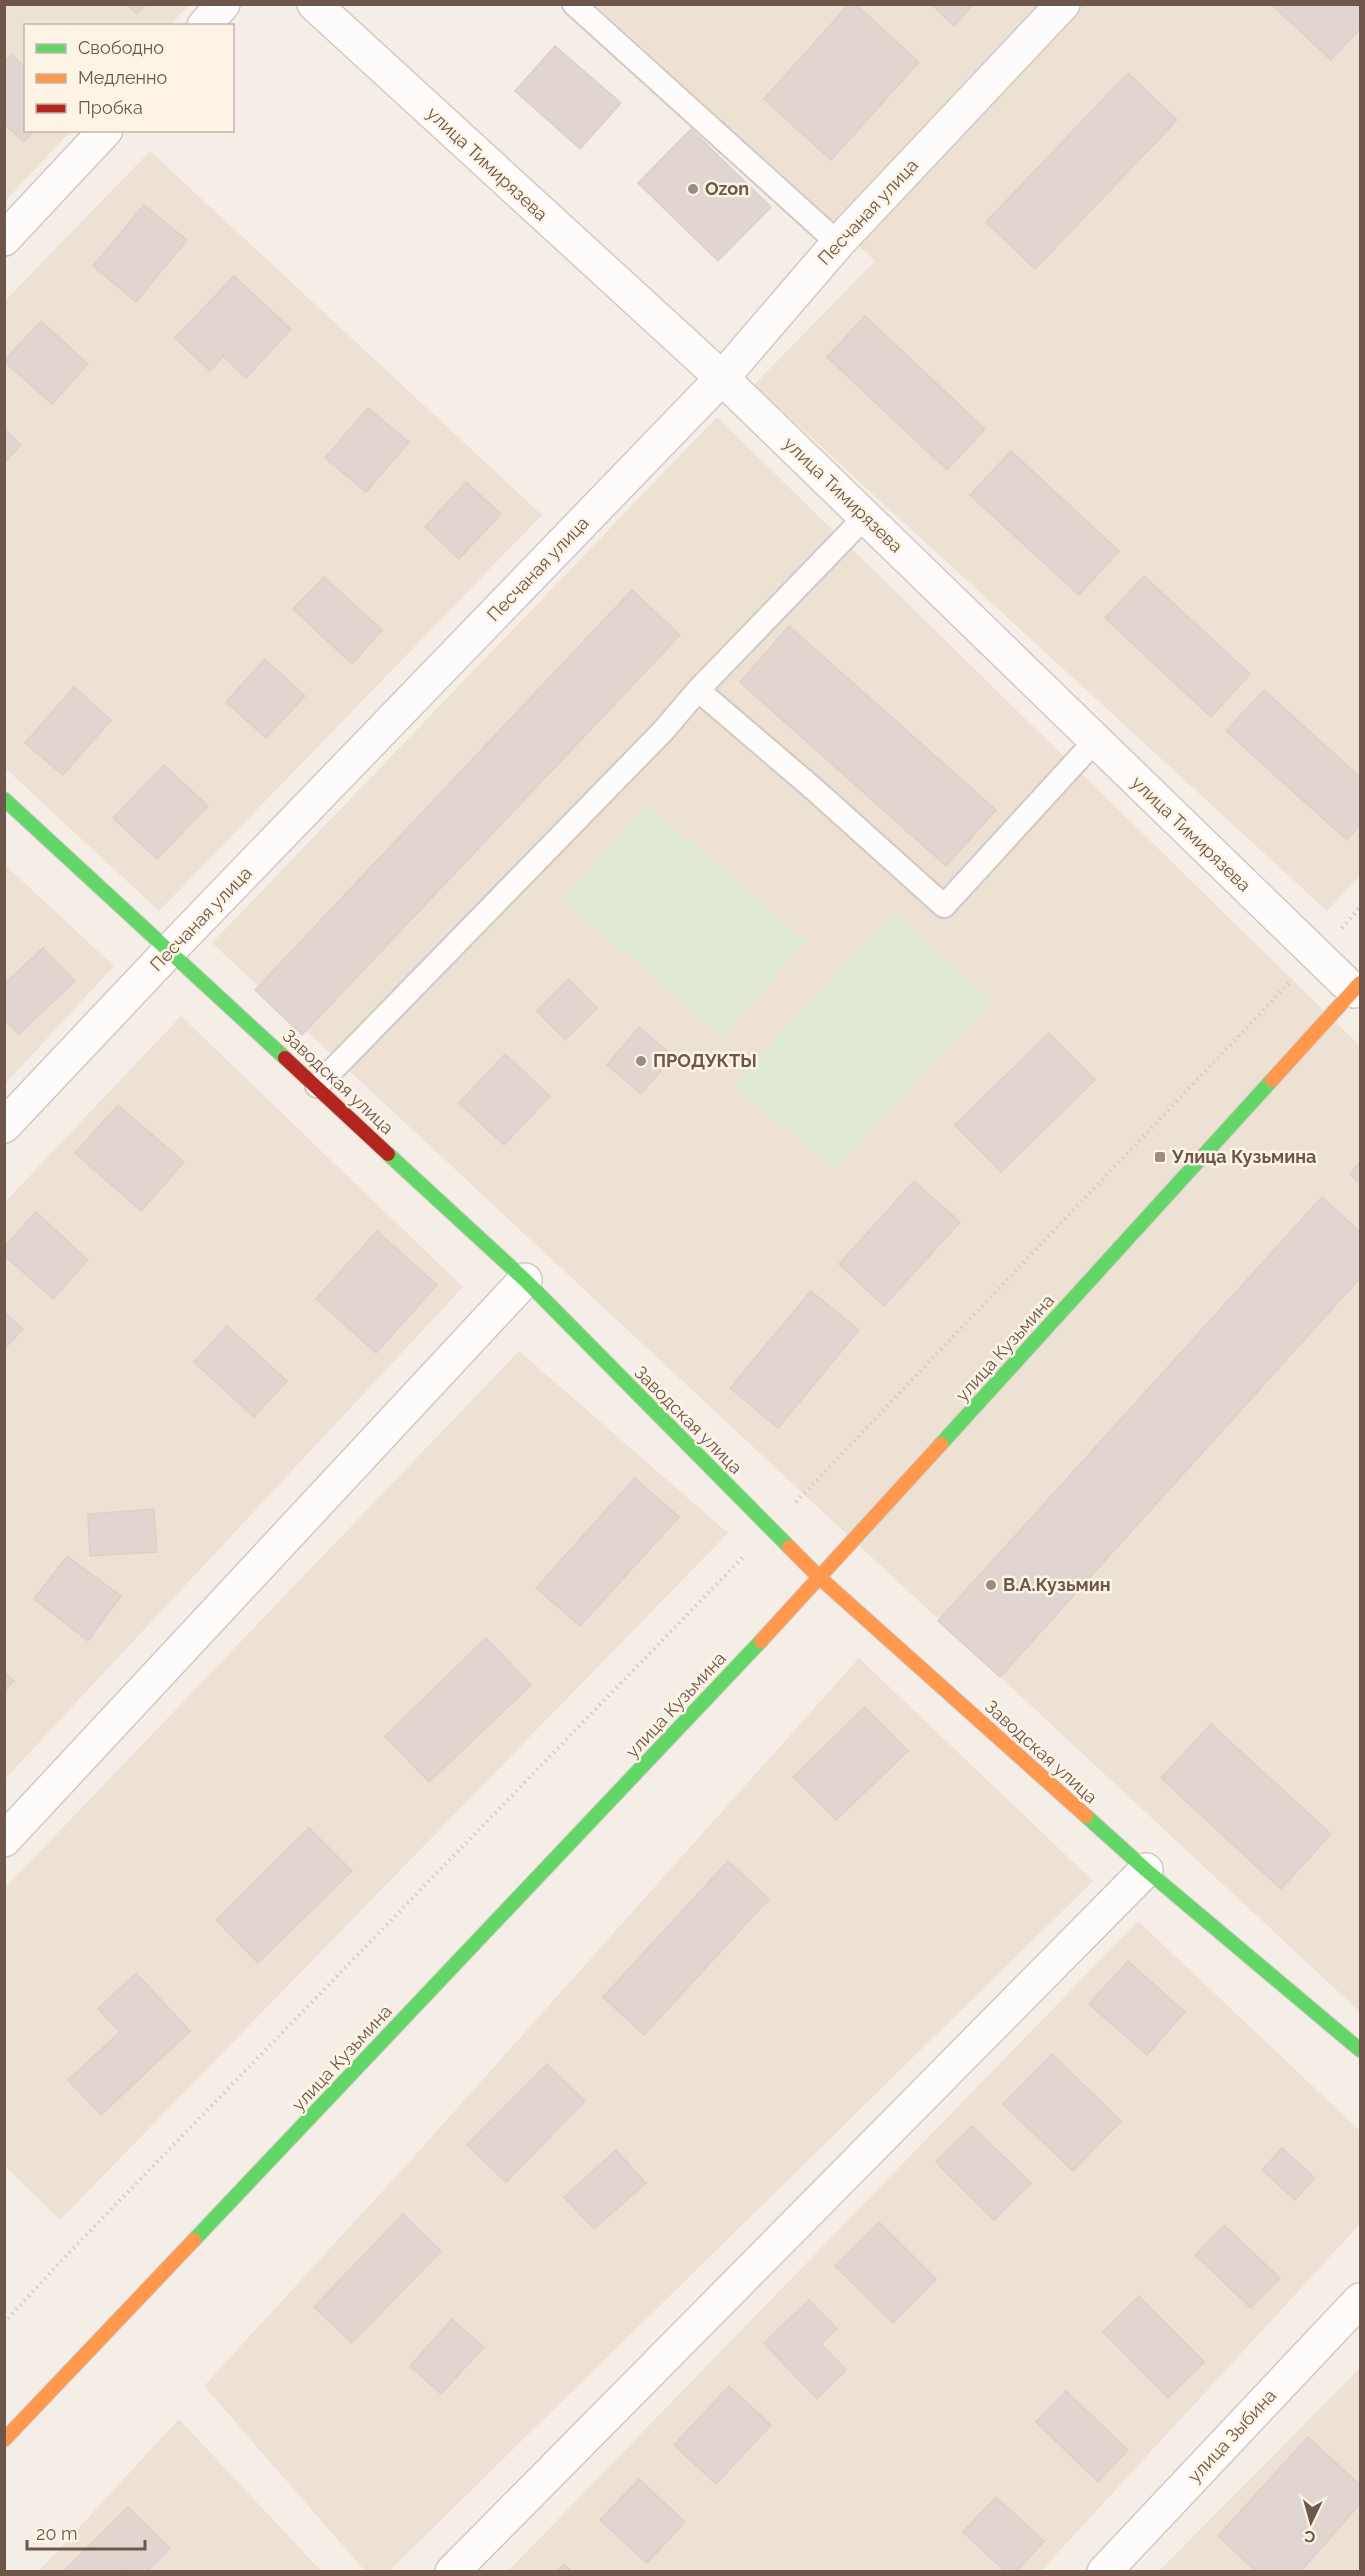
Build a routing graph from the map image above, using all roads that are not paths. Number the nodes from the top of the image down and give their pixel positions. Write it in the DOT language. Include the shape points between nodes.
graph roads {
  1 [pos="224,4"];
  2 [pos="314,4"];
  3 [pos="574,4"];
  4 [pos="1062,4"];
  5 [pos="206,24"];
  6 [pos="104,132"];
  7 [pos="4,239"];
  8 [pos="838,243"];
  9 [pos="722,378"];
  10 [pos="865,517"];
  11 [pos="698,690"];
  12 [pos="1095,741"];
  13 [pos="4,799"];
  14 [pos="170,950"];
  15 [pos="1358,990"];
  16 [pos="317,1086"];
  17 [pos="4,1126"];
  18 [pos="525,1280"];
  19 [pos="820,1578"];
  20 [pos="4,1840"];
  21 [pos="1146,1870"];
  22 [pos="1360,2050"];
  23 [pos="1360,2300"];
  24 [pos="4,2440"];
  25 [pos="452,2571"];
  26 [pos="1104,2571"];
  1 -- 5 [label="street"];
  2 -- 9 [label="street, улица Тимирязева"];
  3 -- 8 [label="lane"];
  4 -- 8 [label="street, Песчаная улица"];
  6 -- 7 [label="street"];
  8 -- 9 [label="street, Песчаная улица"];
  9 -- 10 [label="street, улица Тимирязева"];
  9 -- 14 [label="street, Песчаная улица"];
  10 -- 11 [label="lane"];
  10 -- 12 [label="street, улица Тимирязева"];
  11 -- 12 [label="lane" via="944,906"];
  11 -- 16 [label="lane" via="663,731"];
  12 -- 15 [label="street, улица Тимирязева"];
  13 -- 14 [label="street, Заводская улица"];
  14 -- 16 [label="street, Заводская улица"];
  14 -- 17 [label="street, Песчаная улица"];
  15 -- 19 [label="street, улица Кузьмина"];
  16 -- 18 [label="street, Заводская улица"];
  18 -- 19 [label="street, Заводская улица"];
  18 -- 20 [label="street"];
  19 -- 21 [label="street, Заводская улица"];
  19 -- 24 [label="street, улица Кузьмина"];
  21 -- 22 [label="street, Заводская улица"];
  21 -- 25 [label="street"];
  23 -- 26 [label="street, улица Зыбина"];
}
